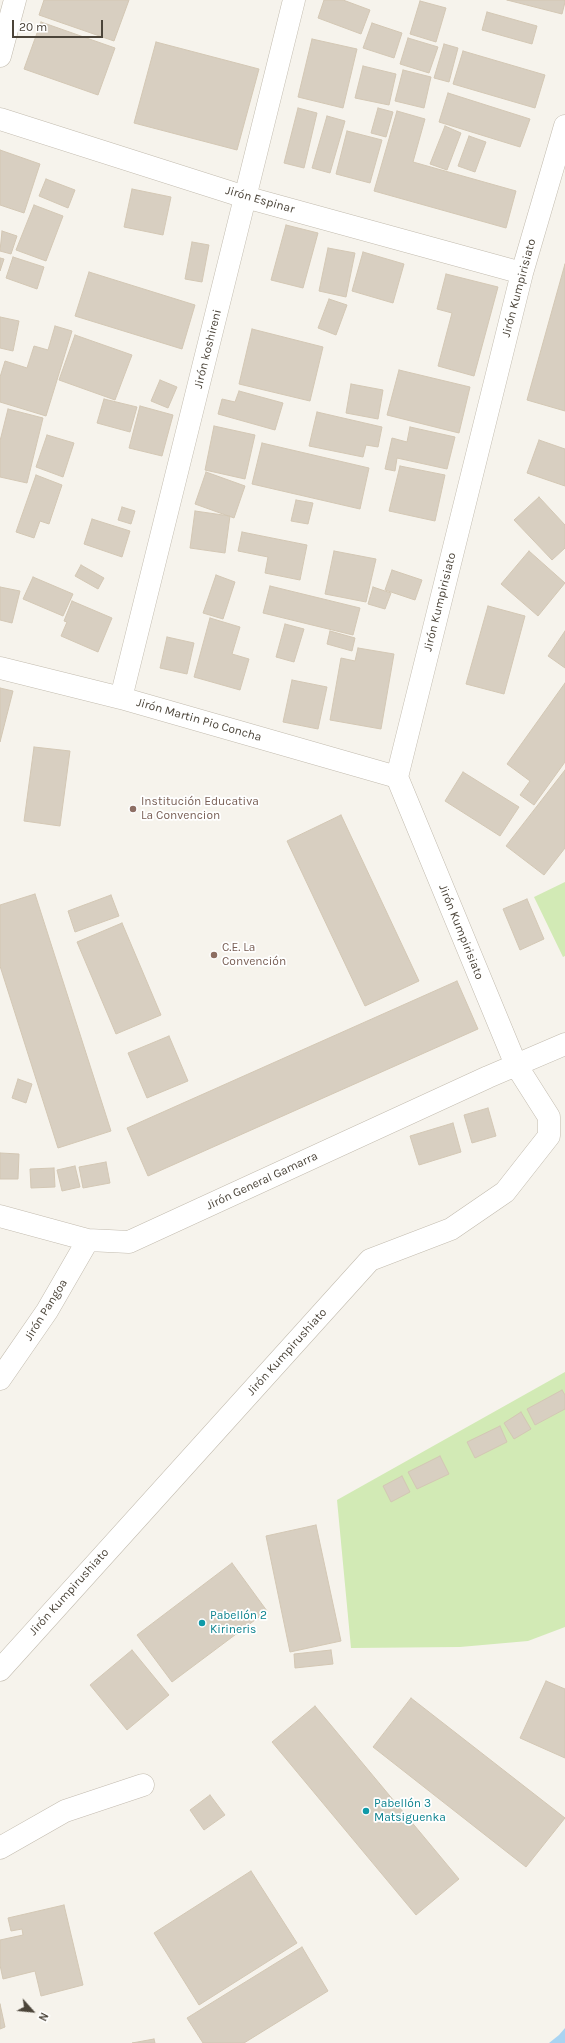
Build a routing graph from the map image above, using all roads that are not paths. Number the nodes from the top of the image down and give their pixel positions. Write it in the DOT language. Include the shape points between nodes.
graph roads {
  1 [pos="15,0"];
  2 [pos="294,0"];
  3 [pos="0,56"];
  4 [pos="0,119"];
  5 [pos="565,126"];
  6 [pos="245,197"];
  7 [pos="522,273"];
  8 [pos="0,668"];
  9 [pos="122,698"];
  10 [pos="397,777"];
  11 [pos="565,1044"];
  12 [pos="516,1065"];
  13 [pos="0,1216"];
  14 [pos="88,1240"];
  15 [pos="0,1379"];
  16 [pos="0,1670"];
  17 [pos="143,1785"];
  18 [pos="0,1848"];
  1 -- 3 [label="street"];
  2 -- 6 [label="street, Jirón koshireni"];
  4 -- 6 [label="street, Jirón Espinar"];
  5 -- 7 [label="street, Jirón Kumpirisiato"];
  6 -- 7 [label="street, Jirón Espinar"];
  6 -- 9 [label="street, Jirón koshireni"];
  7 -- 10 [label="street, Jirón Kumpirisiato"];
  8 -- 9 [label="street, Jirón Martin Pio Concha"];
  9 -- 10 [label="street, Jirón Martin Pio Concha"];
  10 -- 12 [label="street, Jirón Kumpirisiato"];
  11 -- 12 [label="street, Jirón General Gamarra"];
  12 -- 14 [label="street, Jirón General Gamarra" via="129,1242"];
  12 -- 16 [label="street, Jirón Kumpirushiato" via="549,1117 549,1136 505,1192 451,1229 370,1260"];
  13 -- 14 [label="street, Jirón General Gamarra"];
  14 -- 15 [label="street, Jirón Pangoa" via="47,1311"];
  17 -- 18 [label="street" via="65,1811"];
}
